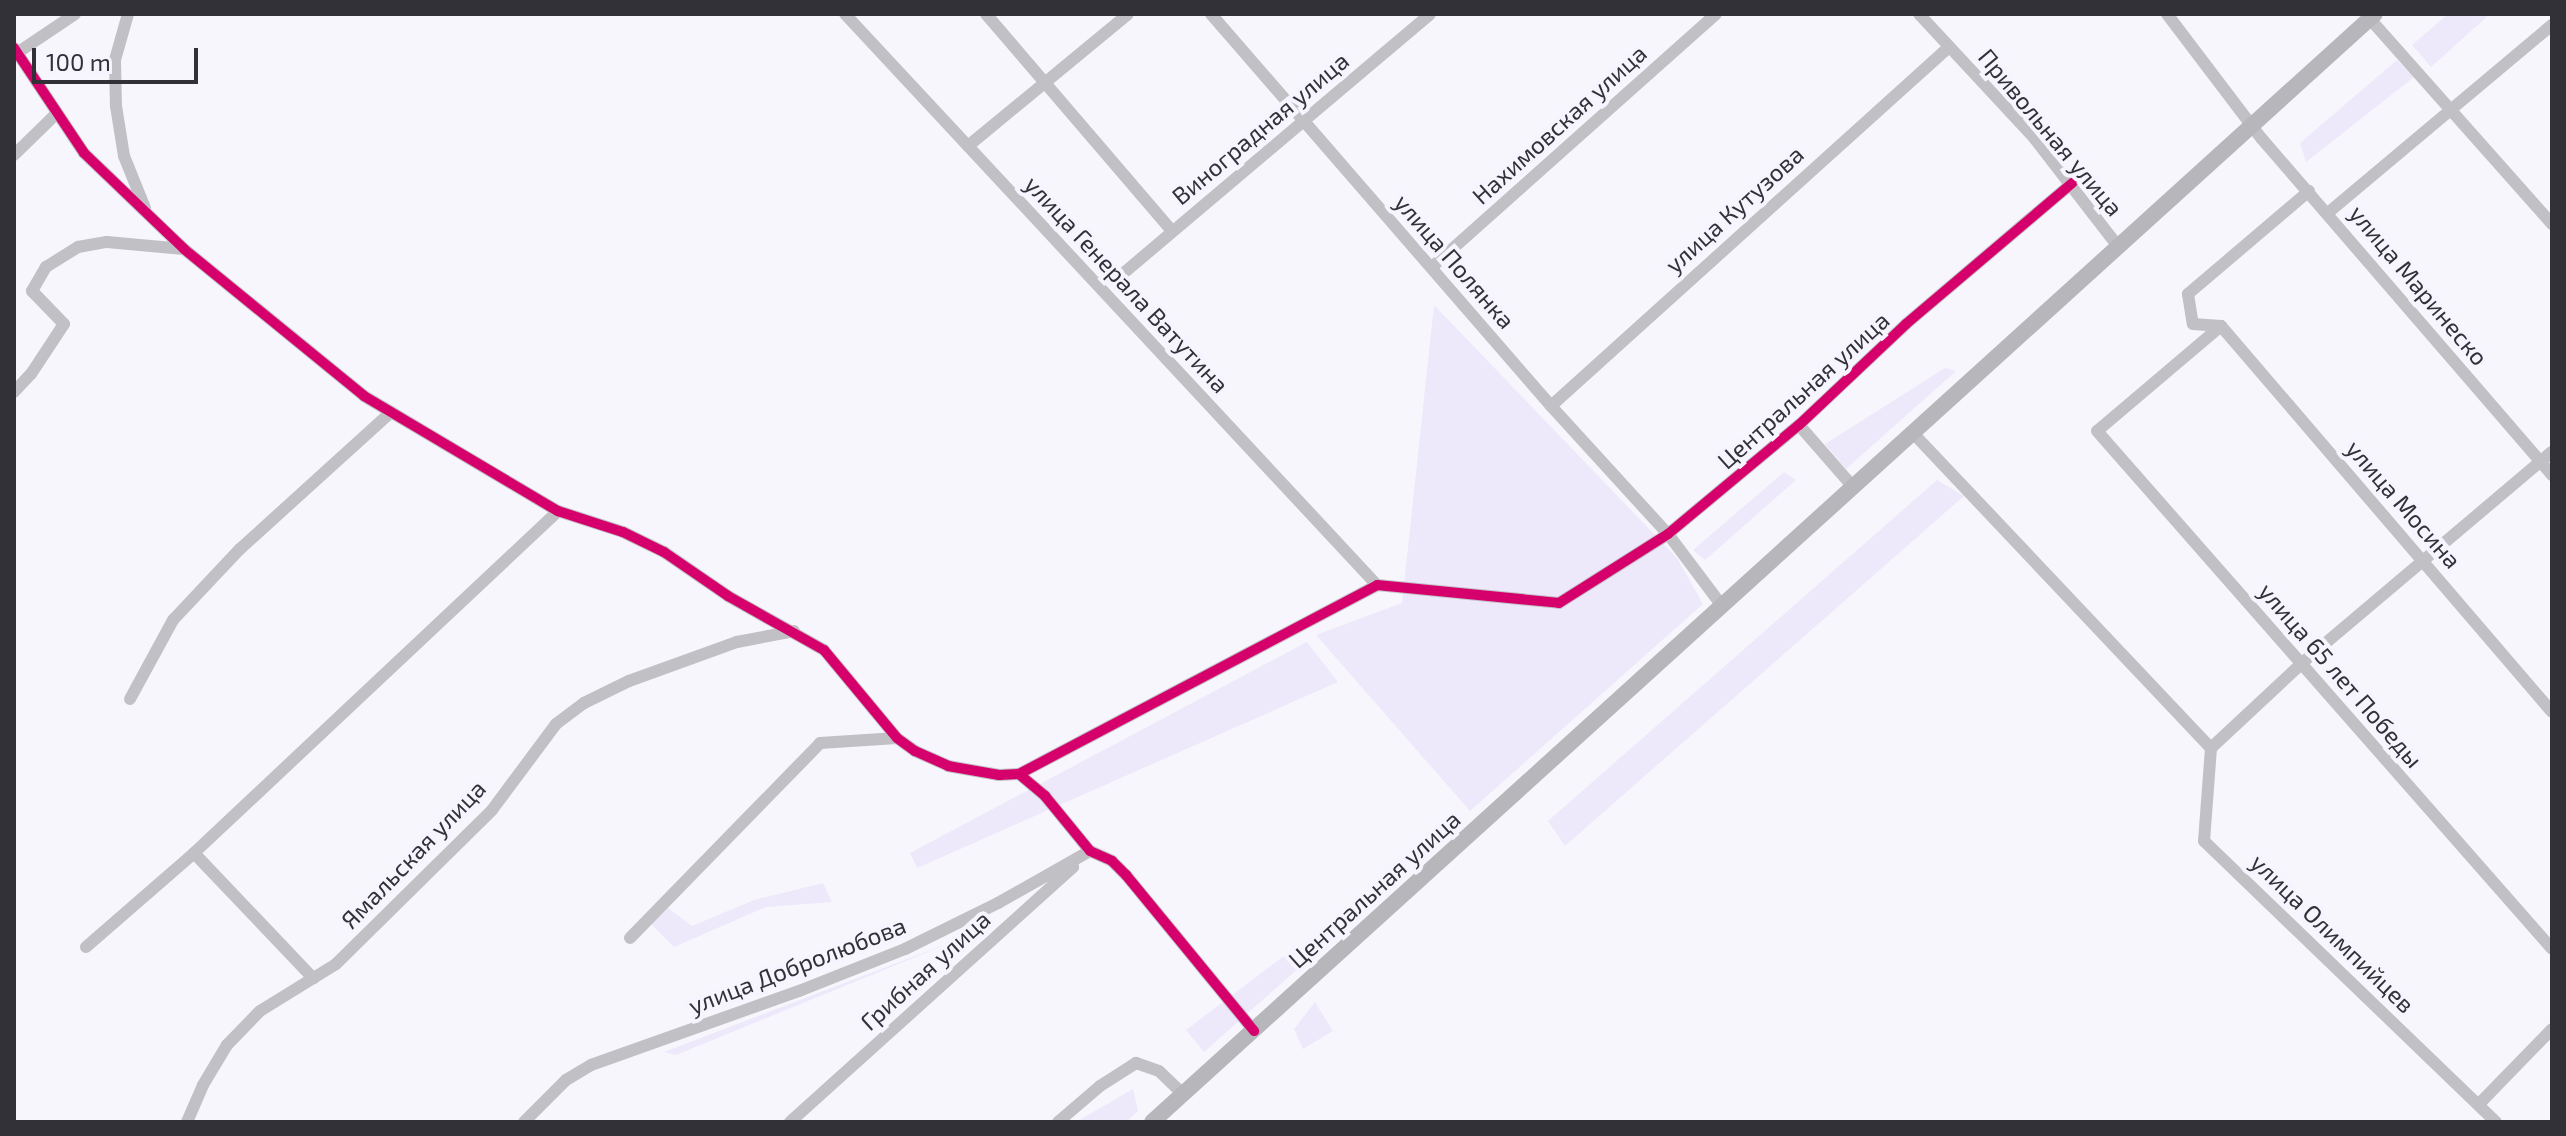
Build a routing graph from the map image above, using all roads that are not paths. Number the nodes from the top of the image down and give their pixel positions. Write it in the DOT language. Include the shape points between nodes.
graph roads {
  1 [pos="75,14"];
  2 [pos="128,14"];
  3 [pos="845,14"];
  4 [pos="986,14"];
  5 [pos="1128,14"];
  6 [pos="1211,14"];
  7 [pos="1430,14"];
  8 [pos="1716,14"];
  9 [pos="1919,14"];
  10 [pos="2167,14"];
  11 [pos="2372,16"];
  12 [pos="2552,25"];
  13 [pos="1949,47"];
  14 [pos="15,50"];
  15 [pos="1047,81"];
  16 [pos="2451,108"];
  17 [pos="56,114"];
  18 [pos="1303,121"];
  19 [pos="2251,125"];
  20 [pos="968,146"];
  21 [pos="14,155"];
  22 [pos="2072,183"];
  23 [pos="2309,191"];
  24 [pos="2329,212"];
  25 [pos="148,215"];
  26 [pos="2552,224"];
  27 [pos="1171,230"];
  28 [pos="2117,245"];
  29 [pos="184,249"];
  30 [pos="1432,267"];
  31 [pos="1119,277"];
  32 [pos="2221,326"];
  33 [pos="14,392"];
  34 [pos="1551,406"];
  35 [pos="391,412"];
  36 [pos="1799,425"];
  37 [pos="1912,432"];
  38 [pos="2552,452"];
  39 [pos="2541,462"];
  40 [pos="2552,475"];
  41 [pos="1853,487"];
  42 [pos="558,511"];
  43 [pos="1668,534"];
  44 [pos="2424,560"];
  45 [pos="1377,585"];
  46 [pos="1722,606"];
  47 [pos="794,631"];
  48 [pos="2302,663"];
  49 [pos="130,699"];
  50 [pos="2552,712"];
  51 [pos="897,738"];
  52 [pos="2211,748"];
  53 [pos="1019,774"];
  54 [pos="1090,851"];
  55 [pos="194,853"];
  56 [pos="630,938"];
  57 [pos="86,947"];
  58 [pos="2552,949"];
  59 [pos="313,978"];
  60 [pos="2552,1029"];
  61 [pos="1254,1031"];
  62 [pos="1183,1094"];
  63 [pos="2480,1103"];
  64 [pos="187,1122"];
  65 [pos="524,1122"];
  66 [pos="790,1122"];
  67 [pos="1058,1122"];
  68 [pos="1152,1122"];
  69 [pos="2496,1122"];
  1 -- 14 [label="street"];
  2 -- 25 [label="street" via="115,60 116,106 124,156"];
  3 -- 20 [label="street, улица Генерала Ватутина"];
  4 -- 15 [label="street"];
  5 -- 15 [label="street"];
  6 -- 18 [label="street, улица Полянка"];
  7 -- 18 [label="street, Виноградная улица"];
  8 -- 30 [label="street, Нахимовская улица"];
  9 -- 13 [label="street, Привольная улица"];
  10 -- 19 [label="street"];
  11 -- 16 [label="street"];
  11 -- 19 [label="main road, Центральная улица"];
  12 -- 16 [label="street"];
  13 -- 22 [label="street, Привольная улица"];
  13 -- 34 [label="street, улица Кутузова"];
  14 -- 17 [label="street"];
  15 -- 20 [label="street"];
  15 -- 27 [label="street"];
  16 -- 24 [label="street"];
  16 -- 26 [label="street"];
  17 -- 21 [label="street"];
  17 -- 25 [label="street" via="84,153"];
  18 -- 27 [label="street, Виноградная улица"];
  18 -- 30 [label="street, улица Полянка"];
  19 -- 23 [label="street, улица Маринеско"];
  19 -- 28 [label="main road, Центральная улица"];
  20 -- 45 [label="street, улица Генерала Ватутина"];
  22 -- 28 [label="street, Привольная улица"];
  22 -- 36 [label="street, Центральная улица"];
  23 -- 24 [label="street, улица Маринеско"];
  23 -- 32 [label="street" via="2188,294 2193,324"];
  24 -- 39 [label="street, улица Маринеско"];
  25 -- 29 [label="street"];
  27 -- 31 [label="street, Виноградная улица"];
  28 -- 37 [label="main road, Центральная улица"];
  29 -- 33 [label="street" via="107,242 78,247 46,267 32,291 64,324"];
  29 -- 35 [label="street" via="364,396"];
  30 -- 34 [label="street, улица Полянка"];
  32 -- 44 [label="street, улица Мосина"];
  32 -- 48 [label="street, улица 65 лет Победы" via="2097,431"];
  34 -- 43 [label="street, улица Полянка"];
  35 -- 42 [label="street"];
  35 -- 49 [label="street" via="240,549 173,620"];
  36 -- 41 [label="street"];
  36 -- 43 [label="street, Центральная улица"];
  37 -- 41 [label="main road, Центральная улица"];
  37 -- 52 [label="street"];
  38 -- 39 [label="street"];
  39 -- 40 [label="street, улица Маринеско"];
  39 -- 44 [label="street"];
  41 -- 46 [label="main road, Центральная улица"];
  42 -- 47 [label="street" via="664,552 728,596"];
  42 -- 55 [label="street"];
  43 -- 45 [label="street, Центральная улица" via="1559,603"];
  43 -- 46 [label="street, улица Полянка"];
  44 -- 48 [label="street"];
  44 -- 50 [label="street, улица Мосина"];
  45 -- 53 [label="street"];
  46 -- 61 [label="main road, Центральная улица"];
  47 -- 51 [label="street" via="824,650"];
  47 -- 59 [label="street, Ямальская улица" via="737,642 584,703 556,724 492,810 336,964"];
  48 -- 52 [label="street"];
  48 -- 58 [label="street, улица 65 лет Победы"];
  51 -- 53 [label="street" via="948,766"];
  51 -- 56 [label="street" via="820,743"];
  52 -- 63 [label="street, улица Олимпийцев" via="2204,841"];
  53 -- 54 [label="street" via="1045,796"];
  54 -- 61 [label="street" via="1126,875"];
  54 -- 65 [label="street, улица Добролюбова" via="905,949 591,1065 566,1080"];
  54 -- 66 [label="street, Грибная улица"];
  55 -- 57 [label="street"];
  55 -- 59 [label="street"];
  59 -- 64 [label="street, Ямальская улица" via="260,1011 227,1045"];
  60 -- 63 [label="street"];
  61 -- 62 [label="main road, Центральная улица"];
  62 -- 67 [label="street" via="1159,1071 1136,1063"];
  62 -- 68 [label="main road, Центральная улица"];
  63 -- 69 [label="street, улица Олимпийцев"];
}
